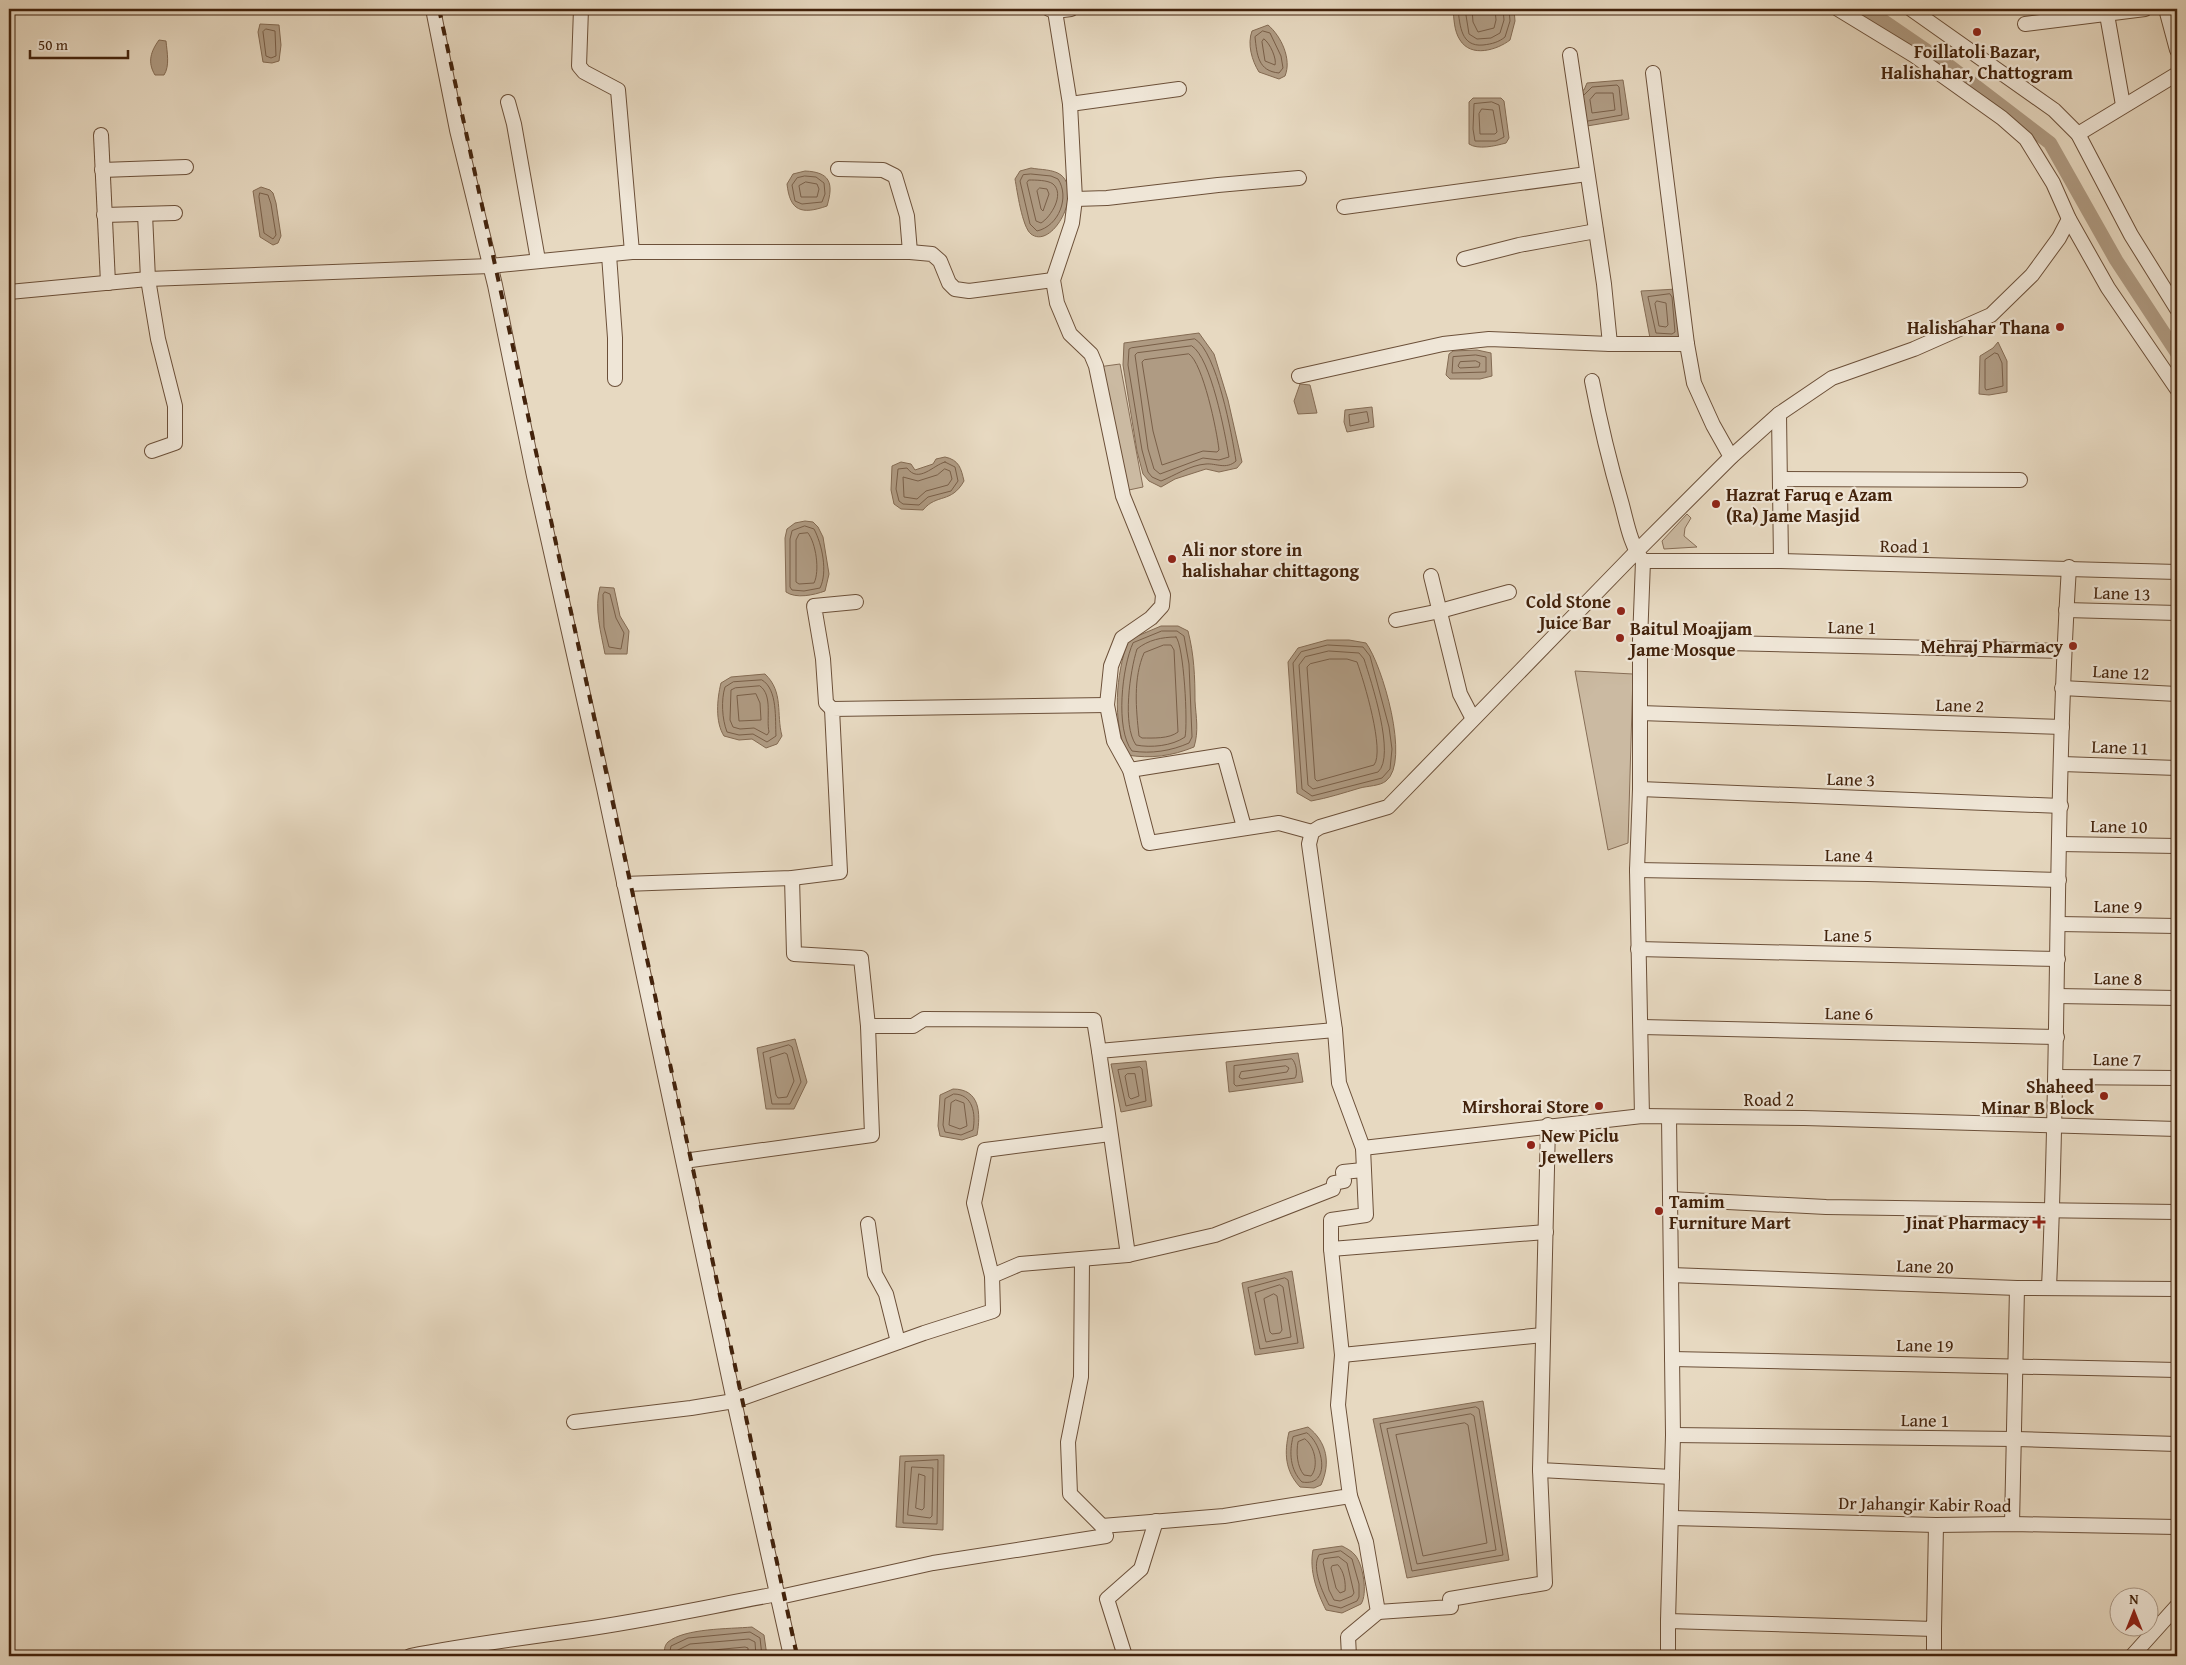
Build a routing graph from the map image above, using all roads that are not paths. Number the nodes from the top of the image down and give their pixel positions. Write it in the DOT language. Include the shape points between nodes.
graph roads {
  1 [pos="433,9"];
  2 [pos="581,9"];
  3 [pos="1071,9"];
  4 [pos="1838,9"];
  5 [pos="1911,9"];
  6 [pos="2145,9"];
  7 [pos="2166,9"];
  8 [pos="1052,10"];
  9 [pos="2107,11"];
  10 [pos="2025,24"];
  11 [pos="2177,50"];
  12 [pos="1570,55"];
  13 [pos="1653,73"];
  14 [pos="2177,74"];
  15 [pos="1179,89"];
  16 [pos="508,102"];
  17 [pos="1070,104"];
  18 [pos="2123,105"];
  19 [pos="2078,134"];
  20 [pos="101,135"];
  21 [pos="186,167"];
  22 [pos="838,169"];
  23 [pos="102,170"];
  24 [pos="1587,174"];
  25 [pos="1299,178"];
  26 [pos="1075,199"];
  27 [pos="1344,207"];
  28 [pos="145,214"];
  29 [pos="175,214"];
  30 [pos="104,215"];
  31 [pos="2069,220"];
  32 [pos="1596,231"];
  33 [pos="632,252"];
  34 [pos="910,252"];
  35 [pos="609,255"];
  36 [pos="1464,259"];
  37 [pos="538,260"];
  38 [pos="490,266"];
  39 [pos="148,279"];
  40 [pos="1053,280"];
  41 [pos="108,283"];
  42 [pos="9,292"];
  43 [pos="2177,309"];
  44 [pos="1610,344"];
  45 [pos="1687,344"];
  46 [pos="1299,376"];
  47 [pos="615,378"];
  48 [pos="1592,381"];
  49 [pos="2177,388"];
  50 [pos="1779,414"];
  51 [pos="152,451"];
  52 [pos="1731,457"];
  53 [pos="1780,479"];
  54 [pos="2020,480"];
  55 [pos="1640,557"];
  56 [pos="1781,561"];
  57 [pos="2064,568"];
  58 [pos="2177,572"];
  59 [pos="1431,576"];
  60 [pos="1509,592"];
  61 [pos="856,602"];
  62 [pos="2066,610"];
  63 [pos="1440,611"];
  64 [pos="2177,613"];
  65 [pos="1396,620"];
  66 [pos="1640,641"];
  67 [pos="2064,651"];
  68 [pos="2062,688"];
  69 [pos="2177,694"];
  70 [pos="1107,704"];
  71 [pos="832,709"];
  72 [pos="1640,713"];
  73 [pos="1473,719"];
  74 [pos="2062,727"];
  75 [pos="2062,764"];
  76 [pos="2177,768"];
  77 [pos="1130,770"];
  78 [pos="1640,789"];
  79 [pos="2061,806"];
  80 [pos="1244,827"];
  81 [pos="1312,832"];
  82 [pos="2060,844"];
  83 [pos="2177,846"];
  84 [pos="1637,870"];
  85 [pos="792,878"];
  86 [pos="2059,880"];
  87 [pos="624,884"];
  88 [pos="2058,924"];
  89 [pos="2177,926"];
  90 [pos="1638,950"];
  91 [pos="2058,959"];
  92 [pos="2057,996"];
  93 [pos="2177,998"];
  94 [pos="868,1026"];
  95 [pos="1642,1027"];
  96 [pos="1335,1030"];
  97 [pos="2056,1037"];
  98 [pos="1099,1051"];
  99 [pos="2056,1077"];
  100 [pos="2177,1078"];
  101 [pos="1642,1116"];
  102 [pos="1669,1117"];
  103 [pos="1548,1125"];
  104 [pos="2055,1126"];
  105 [pos="2177,1129"];
  106 [pos="1110,1134"];
  107 [pos="1363,1148"];
  108 [pos="684,1161"];
  109 [pos="1363,1170"];
  110 [pos="1670,1199"];
  111 [pos="2052,1210"];
  112 [pos="2177,1212"];
  113 [pos="868,1224"];
  114 [pos="1546,1232"];
  115 [pos="1331,1249"];
  116 [pos="1128,1255"];
  117 [pos="1082,1260"];
  118 [pos="1671,1275"];
  119 [pos="992,1276"];
  120 [pos="2048,1287"];
  121 [pos="2016,1288"];
  122 [pos="2177,1289"];
  123 [pos="1543,1335"];
  124 [pos="898,1342"];
  125 [pos="1342,1355"];
  126 [pos="1672,1359"];
  127 [pos="2015,1365"];
  128 [pos="2177,1370"];
  129 [pos="734,1401"];
  130 [pos="574,1422"];
  131 [pos="1673,1435"];
  132 [pos="2015,1440"];
  133 [pos="2177,1444"];
  134 [pos="1540,1470"];
  135 [pos="1672,1477"];
  136 [pos="1350,1496"];
  137 [pos="1672,1518"];
  138 [pos="1156,1521"];
  139 [pos="2012,1524"];
  140 [pos="1936,1525"];
  141 [pos="1102,1526"];
  142 [pos="2177,1527"];
  143 [pos="777,1595"];
  144 [pos="2177,1606"];
  145 [pos="1378,1612"];
  146 [pos="1668,1621"];
  147 [pos="1934,1630"];
  148 [pos="410,1656"];
  149 [pos="791,1656"];
  150 [pos="1125,1656"];
  151 [pos="1349,1656"];
  152 [pos="1668,1656"];
  153 [pos="1934,1656"];
  154 [pos="2132,1656"];
  1 -- 38 [label="street" via="457,130"];
  2 -- 33 [label="street" via="579,66 618,90"];
  3 -- 8 [label="street"];
  4 -- 31 [label="street" via="1915,56 2002,118 2026,140 2053,183"];
  5 -- 19 [label="street" via="2054,110"];
  6 -- 9 [label="street"];
  7 -- 11 [label="street"];
  8 -- 17 [label="street"];
  9 -- 10 [label="street"];
  9 -- 18 [label="street"];
  12 -- 24 [label="street"];
  13 -- 45 [label="street"];
  14 -- 18 [label="street"];
  15 -- 17 [label="street"];
  16 -- 37 [label="street"];
  17 -- 26 [label="street"];
  18 -- 19 [label="street"];
  19 -- 43 [label="street" via="2131,235"];
  20 -- 23 [label="street"];
  21 -- 23 [label="street"];
  22 -- 34 [label="street" via="883,170 895,176 907,216"];
  23 -- 30 [label="street"];
  24 -- 27 [label="street"];
  24 -- 32 [label="street"];
  25 -- 26 [label="street"];
  26 -- 40 [label="street" via="1072,223"];
  28 -- 29 [label="street"];
  28 -- 30 [label="street"];
  28 -- 39 [label="street"];
  30 -- 41 [label="street"];
  31 -- 49 [label="street" via="2108,288"];
  31 -- 50 [label="street" via="2032,276 1991,316 1914,349 1832,378"];
  32 -- 36 [label="street"];
  32 -- 44 [label="street"];
  33 -- 34 [label="street"];
  33 -- 35 [label="street"];
  34 -- 40 [label="street" via="932,254 940,261 955,289 969,291"];
  35 -- 37 [label="street"];
  35 -- 47 [label="street"];
  37 -- 38 [label="street"];
  38 -- 39 [label="street"];
  38 -- 87 [label="street"];
  39 -- 41 [label="street"];
  39 -- 51 [label="street" via="158,339 175,406 176,429 175,443"];
  40 -- 70 [label="street" via="1057,303 1070,334 1091,354 1096,366 1123,496 1163,595 1162,606 1152,618 1122,638 1111,666"];
  41 -- 42 [label="street"];
  44 -- 45 [label="street"];
  44 -- 46 [label="street" via="1489,338 1443,344"];
  45 -- 52 [label="street" via="1694,383"];
  48 -- 55 [label="street" via="1610,464"];
  50 -- 52 [label="street"];
  50 -- 53 [label="street"];
  52 -- 55 [label="street"];
  53 -- 54 [label="street"];
  53 -- 56 [label="street"];
  55 -- 56 [label="street, Road 1"];
  55 -- 66 [label="street"];
  55 -- 73 [label="street"];
  56 -- 57 [label="street, Road 1"];
  57 -- 58 [label="street, Road 1"];
  57 -- 62 [label="street"];
  59 -- 63 [label="street"];
  60 -- 63 [label="street"];
  61 -- 71 [label="street" via="814,606 823,658 826,703"];
  62 -- 64 [label="street, Lane 13"];
  62 -- 67 [label="street"];
  63 -- 65 [label="street"];
  63 -- 73 [label="street" via="1460,694"];
  66 -- 67 [label="street, Lane 1"];
  66 -- 72 [label="street"];
  67 -- 68 [label="street"];
  68 -- 69 [label="street, Lane 12"];
  68 -- 74 [label="street"];
  70 -- 71 [label="street"];
  70 -- 77 [label="street" via="1114,741"];
  71 -- 85 [label="street" via="840,872"];
  72 -- 74 [label="street, Lane 2"];
  72 -- 78 [label="street"];
  73 -- 81 [label="street" via="1388,807"];
  74 -- 75 [label="street"];
  75 -- 76 [label="street, Lane 11"];
  75 -- 79 [label="street"];
  77 -- 80 [label="street" via="1224,755"];
  77 -- 80 [label="street" via="1150,843"];
  78 -- 79 [label="street, Lane 3"];
  78 -- 84 [label="street"];
  79 -- 82 [label="street"];
  80 -- 81 [label="street" via="1279,823"];
  81 -- 96 [label="street" via="1309,844"];
  82 -- 83 [label="street, Lane 10"];
  82 -- 86 [label="street"];
  84 -- 86 [label="street, Lane 4"];
  84 -- 90 [label="street"];
  85 -- 87 [label="street"];
  85 -- 94 [label="street" via="794,954 861,958"];
  86 -- 88 [label="street"];
  87 -- 108 [label="street"];
  88 -- 89 [label="street, Lane 9"];
  88 -- 91 [label="street"];
  90 -- 91 [label="street, Lane 5"];
  90 -- 95 [label="street"];
  91 -- 92 [label="street"];
  92 -- 93 [label="street, Lane 8"];
  92 -- 97 [label="street"];
  94 -- 98 [label="street" via="913,1026 924,1019 1094,1020"];
  94 -- 108 [label="street" via="872,1135"];
  95 -- 97 [label="street, Lane 6"];
  95 -- 101 [label="street"];
  96 -- 98 [label="street"];
  96 -- 107 [label="street" via="1339,1083"];
  97 -- 99 [label="street"];
  98 -- 106 [label="street"];
  99 -- 100 [label="street, Lane 7"];
  99 -- 104 [label="street"];
  101 -- 102 [label="street, Road 2"];
  101 -- 103 [label="street, Road 2"];
  102 -- 104 [label="street, Road 2"];
  102 -- 110 [label="street"];
  103 -- 107 [label="street, Road 2"];
  103 -- 114 [label="street"];
  104 -- 105 [label="street, Road 2"];
  104 -- 111 [label="street"];
  106 -- 116 [label="street"];
  106 -- 119 [label="street" via="985,1150 974,1203"];
  107 -- 109 [label="street"];
  108 -- 129 [label="street"];
  109 -- 115 [label="street" via="1366,1215 1331,1220"];
  109 -- 116 [label="street" via="1344,1172 1344,1181 1334,1183 1333,1189 1224,1232"];
  110 -- 111 [label="street" via="1826,1207"];
  110 -- 118 [label="street"];
  111 -- 112 [label="street"];
  111 -- 120 [label="street"];
  113 -- 124 [label="street" via="875,1274 886,1294"];
  114 -- 115 [label="street"];
  114 -- 123 [label="street"];
  115 -- 125 [label="street"];
  116 -- 117 [label="street"];
  117 -- 119 [label="street" via="1020,1264"];
  117 -- 141 [label="street" via="1081,1378 1068,1442 1070,1494"];
  118 -- 121 [label="street, Lane 20"];
  118 -- 126 [label="street"];
  119 -- 124 [label="street" via="993,1311"];
  120 -- 121 [label="street, Lane 20"];
  120 -- 122 [label="street, Lane 20"];
  121 -- 127 [label="street"];
  123 -- 125 [label="street"];
  123 -- 134 [label="street"];
  124 -- 129 [label="street"];
  125 -- 136 [label="street" via="1338,1405"];
  126 -- 127 [label="street, Lane 19"];
  126 -- 131 [label="street"];
  127 -- 128 [label="street, Lane 19"];
  127 -- 132 [label="street"];
  129 -- 130 [label="street"];
  129 -- 143 [label="street"];
  131 -- 132 [label="street, Lane 1"];
  131 -- 135 [label="street"];
  132 -- 133 [label="street, Lane 1"];
  132 -- 139 [label="street"];
  134 -- 135 [label="street"];
  134 -- 145 [label="street" via="1545,1583 1450,1599 1451,1607"];
  135 -- 137 [label="street"];
  136 -- 138 [label="street" via="1224,1516"];
  136 -- 145 [label="street" via="1366,1542"];
  137 -- 140 [label="street, Dr Jahangir Kabir Road"];
  137 -- 146 [label="street"];
  138 -- 141 [label="street"];
  138 -- 150 [label="street" via="1141,1569 1107,1599"];
  139 -- 140 [label="street, Dr Jahangir Kabir Road"];
  139 -- 142 [label="street, Dr Jahangir Kabir Road"];
  140 -- 147 [label="street"];
  141 -- 143 [label="street" via="1106,1536 934,1562 816,1590"];
  143 -- 148 [label="street"];
  143 -- 149 [label="street"];
  144 -- 154 [label="street"];
  145 -- 151 [label="street" via="1348,1638"];
  146 -- 147 [label="street"];
  146 -- 152 [label="street"];
  147 -- 153 [label="street"];
}
